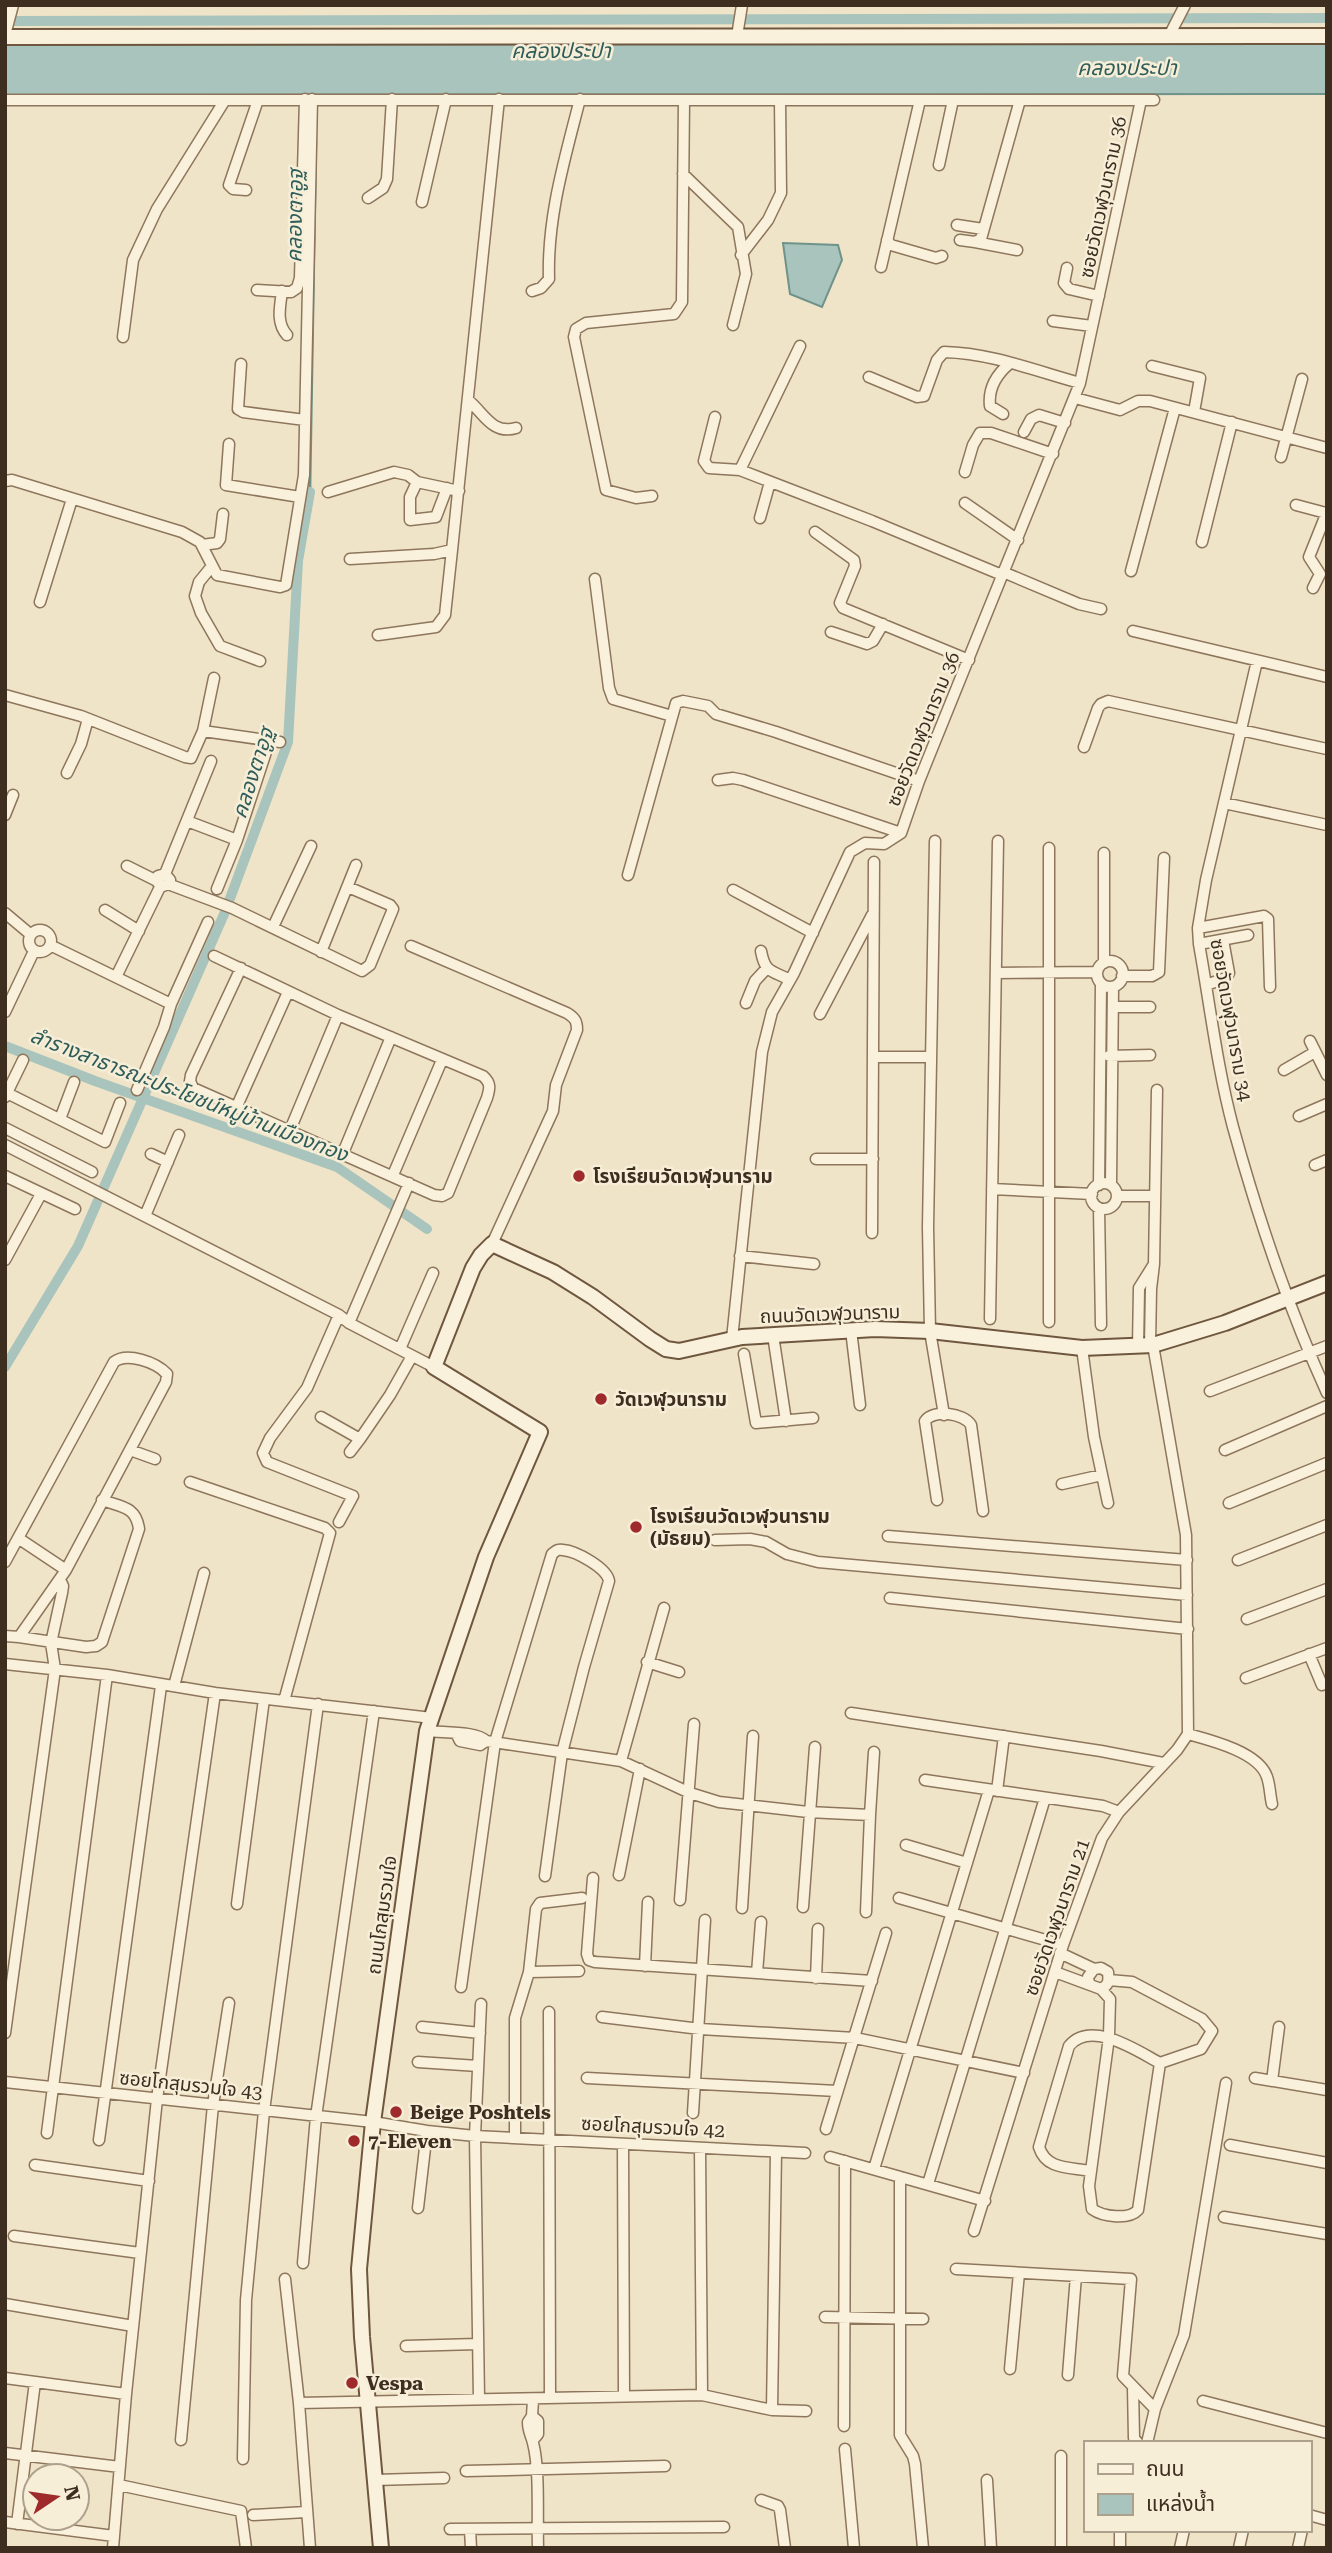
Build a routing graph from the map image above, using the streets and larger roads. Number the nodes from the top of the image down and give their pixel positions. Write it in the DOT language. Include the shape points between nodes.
graph roads {
  1 [pos="742,5"];
  2 [pos="1186,5"];
  3 [pos="13,6"];
  4 [pos="7,32"];
  5 [pos="737,36"];
  6 [pos="1176,36"];
  7 [pos="1327,36"];
  8 [pos="309,99"];
  9 [pos="392,99"];
  10 [pos="446,99"];
  11 [pos="499,99"];
  12 [pos="580,99"];
  13 [pos="5,100"];
  14 [pos="225,100"];
  15 [pos="258,100"];
  16 [pos="684,100"];
  17 [pos="780,100"];
  18 [pos="920,100"];
  19 [pos="953,100"];
  20 [pos="1020,100"];
  21 [pos="1142,100"];
  22 [pos="1154,100"];
  23 [pos="939,165"];
  24 [pos="683,174"];
  25 [pos="246,190"];
  26 [pos="368,198"];
  27 [pos="422,202"];
  28 [pos="957,225"];
  29 [pos="983,229"];
  30 [pos="887,240"];
  31 [pos="960,240"];
  32 [pos="975,242"];
  33 [pos="1017,250"];
  34 [pos="742,254"];
  35 [pos="943,256"];
  36 [pos="881,267"];
  37 [pos="1067,268"];
  38 [pos="257,290"];
  39 [pos="282,291"];
  40 [pos="532,291"];
  41 [pos="1100,296"];
  42 [pos="1052,321"];
  43 [pos="733,325"];
  44 [pos="1092,326"];
  45 [pos="287,335"];
  46 [pos="122,337"];
  47 [pos="800,346"];
  48 [pos="241,364"];
  49 [pos="1009,364"];
  50 [pos="1152,366"];
  51 [pos="869,377"];
  52 [pos="1302,379"];
  53 [pos="1080,383"];
  54 [pos="1075,398"];
  55 [pos="468,400"];
  56 [pos="1175,408"];
  57 [pos="1194,412"];
  58 [pos="1003,414"];
  59 [pos="715,417"];
  60 [pos="305,420"];
  61 [pos="1232,422"];
  62 [pos="1065,423"];
  63 [pos="516,428"];
  64 [pos="1024,432"];
  65 [pos="1286,437"];
  66 [pos="229,444"];
  67 [pos="1327,448"];
  68 [pos="1053,454"];
  69 [pos="1281,457"];
  70 [pos="740,470"];
  71 [pos="965,472"];
  72 [pos="5,481"];
  73 [pos="417,482"];
  74 [pos="771,482"];
  75 [pos="447,488"];
  76 [pos="459,491"];
  77 [pos="328,492"];
  78 [pos="652,496"];
  79 [pos="300,497"];
  80 [pos="72,499"];
  81 [pos="965,503"];
  82 [pos="1296,505"];
  83 [pos="1326,512"];
  84 [pos="223,514"];
  85 [pos="760,518"];
  86 [pos="815,532"];
  87 [pos="1018,540"];
  88 [pos="1202,542"];
  89 [pos="202,545"];
  90 [pos="452,550"];
  91 [pos="350,559"];
  92 [pos="212,566"];
  93 [pos="1131,571"];
  94 [pos="1002,574"];
  95 [pos="1323,575"];
  96 [pos="595,579"];
  97 [pos="1313,588"];
  98 [pos="40,602"];
  99 [pos="1101,609"];
  100 [pos="883,624"];
  101 [pos="1133,631"];
  102 [pos="831,632"];
  103 [pos="378,635"];
  104 [pos="969,660"];
  105 [pos="1257,660"];
  106 [pos="260,661"];
  107 [pos="1327,677"];
  108 [pos="214,678"];
  109 [pos="5,695"];
  110 [pos="672,716"];
  111 [pos="88,719"];
  112 [pos="1241,730"];
  113 [pos="203,731"];
  114 [pos="280,742"];
  115 [pos="1084,747"];
  116 [pos="267,749"];
  117 [pos="1327,750"];
  118 [pos="211,761"];
  119 [pos="67,773"];
  120 [pos="718,780"];
  121 [pos="919,781"];
  122 [pos="13,794"];
  123 [pos="1224,803"];
  124 [pos="5,815"];
  125 [pos="187,821"];
  126 [pos="1327,825"];
  127 [pos="901,833"];
  128 [pos="237,840"];
  129 [pos="934,841"];
  130 [pos="998,841"];
  131 [pos="311,846"];
  132 [pos="1049,848"];
  133 [pos="1104,853"];
  134 [pos="1164,858"];
  135 [pos="874,862"];
  136 [pos="356,865"];
  137 [pos="127,866"];
  138 [pos="628,875"];
  139 [pos="163,881"];
  140 [pos="348,887"];
  141 [pos="217,889"];
  142 [pos="733,890"];
  143 [pos="105,910"];
  144 [pos="874,911"];
  145 [pos="5,913"];
  146 [pos="208,922"];
  147 [pos="273,928"];
  148 [pos="1198,928"];
  149 [pos="139,930"];
  150 [pos="813,933"];
  151 [pos="30,934"];
  152 [pos="1248,935"];
  153 [pos="1223,940"];
  154 [pos="1199,944"];
  155 [pos="50,945"];
  156 [pos="411,946"];
  157 [pos="34,951"];
  158 [pos="761,951"];
  159 [pos="321,952"];
  160 [pos="214,956"];
  161 [pos="1104,963"];
  162 [pos="241,968"];
  163 [pos="767,968"];
  164 [pos="1049,972"];
  165 [pos="1097,972"];
  166 [pos="996,973"];
  167 [pos="1122,976"];
  168 [pos="116,977"];
  169 [pos="790,980"];
  170 [pos="1101,984"];
  171 [pos="1206,985"];
  172 [pos="1113,987"];
  173 [pos="1270,987"];
  174 [pos="288,992"];
  175 [pos="746,1003"];
  176 [pos="171,1004"];
  177 [pos="1112,1007"];
  178 [pos="1150,1007"];
  179 [pos="5,1012"];
  180 [pos="820,1014"];
  181 [pos="338,1015"];
  182 [pos="391,1037"];
  183 [pos="1310,1041"];
  184 [pos="1315,1052"];
  185 [pos="1150,1055"];
  186 [pos="1100,1056"];
  187 [pos="1112,1056"];
  188 [pos="873,1057"];
  189 [pos="931,1057"];
  190 [pos="23,1060"];
  191 [pos="442,1060"];
  192 [pos="1284,1070"];
  193 [pos="1327,1075"];
  194 [pos="74,1082"];
  195 [pos="137,1090"];
  196 [pos="1157,1090"];
  197 [pos="6,1094"];
  198 [pos="120,1102"];
  199 [pos="1327,1104"];
  200 [pos="237,1107"];
  201 [pos="1299,1116"];
  202 [pos="60,1119"];
  203 [pos="5,1128"];
  204 [pos="290,1129"];
  205 [pos="179,1135"];
  206 [pos="6,1148"];
  207 [pos="343,1153"];
  208 [pos="151,1154"];
  209 [pos="816,1158"];
  210 [pos="873,1159"];
  211 [pos="1327,1160"];
  212 [pos="168,1161"];
  213 [pos="1315,1165"];
  214 [pos="92,1172"];
  215 [pos="393,1175"];
  216 [pos="5,1176"];
  217 [pos="410,1183"];
  218 [pos="1099,1185"];
  219 [pos="1111,1185"];
  220 [pos="992,1189"];
  221 [pos="1049,1190"];
  222 [pos="41,1194"];
  223 [pos="1092,1194"];
  224 [pos="1117,1196"];
  225 [pos="1155,1196"];
  226 [pos="1099,1208"];
  227 [pos="75,1209"];
  228 [pos="145,1216"];
  229 [pos="872,1233"];
  230 [pos="492,1244"];
  231 [pos="740,1256"];
  232 [pos="5,1260"];
  233 [pos="814,1264"];
  234 [pos="433,1273"];
  235 [pos="1327,1283"];
  236 [pos="1288,1298"];
  237 [pos="338,1315"];
  238 [pos="990,1319"];
  239 [pos="1049,1322"];
  240 [pos="349,1323"];
  241 [pos="1101,1325"];
  242 [pos="852,1330"];
  243 [pos="930,1331"];
  244 [pos="773,1335"];
  245 [pos="732,1339"];
  246 [pos="1147,1345"];
  247 [pos="1327,1346"];
  248 [pos="1082,1348"];
  249 [pos="400,1349"];
  250 [pos="1309,1353"];
  251 [pos="744,1354"];
  252 [pos="412,1356"];
  253 [pos="434,1367"];
  254 [pos="1210,1391"];
  255 [pos="1327,1393"];
  256 [pos="860,1405"];
  257 [pos="1327,1406"];
  258 [pos="944,1415"];
  259 [pos="321,1417"];
  260 [pos="813,1418"];
  261 [pos="786,1421"];
  262 [pos="360,1439"];
  263 [pos="130,1450"];
  264 [pos="1225,1450"];
  265 [pos="350,1452"];
  266 [pos="155,1459"];
  267 [pos="1327,1463"];
  268 [pos="1102,1475"];
  269 [pos="190,1482"];
  270 [pos="1062,1484"];
  271 [pos="102,1500"];
  272 [pos="937,1500"];
  273 [pos="1108,1503"];
  274 [pos="1229,1503"];
  275 [pos="983,1511"];
  276 [pos="339,1522"];
  277 [pos="1327,1525"];
  278 [pos="888,1536"];
  279 [pos="18,1538"];
  280 [pos="715,1540"];
  281 [pos="1238,1559"];
  282 [pos="1187,1560"];
  283 [pos="5,1562"];
  284 [pos="66,1570"];
  285 [pos="204,1573"];
  286 [pos="60,1580"];
  287 [pos="1327,1588"];
  288 [pos="1187,1595"];
  289 [pos="890,1598"];
  290 [pos="664,1608"];
  291 [pos="1247,1619"];
  292 [pos="1188,1629"];
  293 [pos="5,1636"];
  294 [pos="19,1637"];
  295 [pos="51,1643"];
  296 [pos="1327,1648"];
  297 [pos="1310,1654"];
  298 [pos="647,1662"];
  299 [pos="5,1664"];
  300 [pos="55,1669"];
  301 [pos="679,1672"];
  302 [pos="107,1675"];
  303 [pos="1246,1678"];
  304 [pos="1322,1685"];
  305 [pos="162,1686"];
  306 [pos="174,1686"];
  307 [pos="215,1693"];
  308 [pos="264,1699"];
  309 [pos="284,1701"];
  310 [pos="318,1704"];
  311 [pos="374,1711"];
  312 [pos="851,1713"];
  313 [pos="694,1724"];
  314 [pos="430,1725"];
  315 [pos="1188,1734"];
  316 [pos="1004,1736"];
  317 [pos="753,1737"];
  318 [pos="491,1741"];
  319 [pos="814,1747"];
  320 [pos="874,1752"];
  321 [pos="562,1753"];
  322 [pos="621,1761"];
  323 [pos="1163,1763"];
  324 [pos="640,1769"];
  325 [pos="925,1780"];
  326 [pos="993,1791"];
  327 [pos="690,1793"];
  328 [pos="1045,1798"];
  329 [pos="1272,1804"];
  330 [pos="748,1806"];
  331 [pos="808,1812"];
  332 [pos="1119,1812"];
  333 [pos="870,1815"];
  334 [pos="906,1845"];
  335 [pos="967,1863"];
  336 [pos="619,1875"];
  337 [pos="545,1876"];
  338 [pos="593,1878"];
  339 [pos="582,1898"];
  340 [pos="899,1898"];
  341 [pos="680,1900"];
  342 [pos="648,1902"];
  343 [pos="237,1904"];
  344 [pos="803,1907"];
  345 [pos="742,1908"];
  346 [pos="866,1912"];
  347 [pos="952,1913"];
  348 [pos="705,1920"];
  349 [pos="761,1922"];
  350 [pos="818,1929"];
  351 [pos="1006,1929"];
  352 [pos="887,1933"];
  353 [pos="1061,1949"];
  354 [pos="645,1966"];
  355 [pos="1094,1969"];
  356 [pos="579,1971"];
  357 [pos="702,1971"];
  358 [pos="529,1972"];
  359 [pos="1055,1972"];
  360 [pos="757,1973"];
  361 [pos="816,1978"];
  362 [pos="1109,1980"];
  363 [pos="872,1981"];
  364 [pos="1089,1983"];
  365 [pos="461,1987"];
  366 [pos="1101,1989"];
  367 [pos="229,2003"];
  368 [pos="481,2004"];
  369 [pos="549,2012"];
  370 [pos="602,2017"];
  371 [pos="422,2027"];
  372 [pos="1279,2027"];
  373 [pos="700,2029"];
  374 [pos="5,2033"];
  375 [pos="480,2033"];
  376 [pos="1109,2037"];
  377 [pos="855,2038"];
  378 [pos="910,2050"];
  379 [pos="966,2061"];
  380 [pos="418,2062"];
  381 [pos="1160,2063"];
  382 [pos="478,2066"];
  383 [pos="1024,2073"];
  384 [pos="587,2078"];
  385 [pos="1255,2078"];
  386 [pos="1272,2081"];
  387 [pos="5,2082"];
  388 [pos="696,2083"];
  389 [pos="1226,2083"];
  390 [pos="51,2087"];
  391 [pos="1327,2090"];
  392 [pos="837,2091"];
  393 [pos="104,2093"];
  394 [pos="157,2099"];
  395 [pos="213,2105"];
  396 [pos="264,2111"];
  397 [pos="693,2112"];
  398 [pos="317,2117"];
  399 [pos="373,2122"];
  400 [pos="826,2129"];
  401 [pos="427,2132"];
  402 [pos="47,2133"];
  403 [pos="475,2136"];
  404 [pos="515,2137"];
  405 [pos="548,2138"];
  406 [pos="99,2140"];
  407 [pos="623,2144"];
  408 [pos="1230,2145"];
  409 [pos="699,2148"];
  410 [pos="776,2152"];
  411 [pos="806,2153"];
  412 [pos="830,2157"];
  413 [pos="845,2161"];
  414 [pos="1327,2162"];
  415 [pos="35,2165"];
  416 [pos="874,2169"];
  417 [pos="1090,2171"];
  418 [pos="900,2177"];
  419 [pos="149,2181"];
  420 [pos="928,2185"];
  421 [pos="985,2201"];
  422 [pos="418,2208"];
  423 [pos="1224,2217"];
  424 [pos="974,2231"];
  425 [pos="1327,2234"];
  426 [pos="14,2235"];
  427 [pos="140,2253"];
  428 [pos="303,2263"];
  429 [pos="956,2269"];
  430 [pos="1019,2273"];
  431 [pos="1076,2276"];
  432 [pos="285,2279"];
  433 [pos="5,2304"];
  434 [pos="825,2317"];
  435 [pos="844,2317"];
  436 [pos="901,2318"];
  437 [pos="923,2319"];
  438 [pos="133,2326"];
  439 [pos="477,2344"];
  440 [pos="406,2346"];
  441 [pos="1010,2369"];
  442 [pos="1068,2375"];
  443 [pos="5,2378"];
  444 [pos="35,2382"];
  445 [pos="1133,2387"];
  446 [pos="126,2394"];
  447 [pos="702,2395"];
  448 [pos="624,2396"];
  449 [pos="550,2398"];
  450 [pos="479,2399"];
  451 [pos="533,2400"];
  452 [pos="369,2401"];
  453 [pos="1203,2401"];
  454 [pos="299,2403"];
  455 [pos="1155,2409"];
  456 [pos="772,2410"];
  457 [pos="806,2411"];
  458 [pos="844,2426"];
  459 [pos="1327,2432"];
  460 [pos="181,2440"];
  461 [pos="1137,2441"];
  462 [pos="1147,2441"];
  463 [pos="845,2449"];
  464 [pos="5,2453"];
  465 [pos="25,2456"];
  466 [pos="1061,2456"];
  467 [pos="243,2459"];
  468 [pos="665,2466"];
  469 [pos="120,2467"];
  470 [pos="466,2471"];
  471 [pos="536,2471"];
  472 [pos="444,2478"];
  473 [pos="375,2480"];
  474 [pos="987,2480"];
  475 [pos="119,2485"];
  476 [pos="761,2500"];
  477 [pos="306,2512"];
  478 [pos="253,2515"];
  479 [pos="5,2522"];
  480 [pos="16,2524"];
  481 [pos="724,2527"];
  482 [pos="537,2528"];
  483 [pos="450,2529"];
  484 [pos="470,2529"];
  485 [pos="115,2545"];
  486 [pos="246,2548"];
  487 [pos="310,2548"];
  488 [pos="381,2548"];
  489 [pos="471,2548"];
  490 [pos="538,2548"];
  491 [pos="785,2548"];
  492 [pos="854,2548"];
  493 [pos="923,2548"];
  494 [pos="991,2548"];
  495 [pos="1061,2548"];
  1 -- 5 [label="street"];
  2 -- 6 [label="street"];
  3 -- 4 [label="street"];
  4 -- 5 [label="street"];
  5 -- 6 [label="street"];
  6 -- 7 [label="street"];
  8 -- 9 [label="street"];
  8 -- 15 [label="street"];
  8 -- 39 [label="street" via="300,278 297,289"];
  8 -- 60 [label="street"];
  9 -- 10 [label="street"];
  9 -- 26 [label="street" via="387,179 383,188"];
  10 -- 11 [label="street"];
  10 -- 27 [label="street"];
  11 -- 12 [label="street"];
  11 -- 55 [label="street"];
  12 -- 16 [label="street"];
  12 -- 40 [label="street" via="556,194 549,278"];
  13 -- 14 [label="street"];
  14 -- 15 [label="street"];
  14 -- 46 [label="street" via="157,209 133,260"];
  15 -- 25 [label="street" via="229,185"];
  16 -- 17 [label="street"];
  16 -- 24 [label="street"];
  17 -- 18 [label="street"];
  17 -- 34 [label="street" via="781,193 768,220"];
  18 -- 19 [label="street"];
  18 -- 30 [label="street"];
  19 -- 20 [label="street"];
  19 -- 23 [label="street"];
  20 -- 21 [label="street"];
  20 -- 29 [label="street"];
  21 -- 22 [label="street"];
  21 -- 41 [label="street, ซอยวัดเวฬุวนาราม 36"];
  24 -- 34 [label="street" via="738,227"];
  24 -- 78 [label="street" via="682,302 674,314 586,323 576,329 574,337 606,490 636,498"];
  28 -- 29 [label="street"];
  29 -- 32 [label="street" via="981,239"];
  30 -- 35 [label="street" via="936,258"];
  30 -- 36 [label="street"];
  31 -- 32 [label="street"];
  32 -- 33 [label="street"];
  34 -- 43 [label="street" via="746,274"];
  37 -- 41 [label="street" via="1064,284 1069,289"];
  38 -- 39 [label="street"];
  39 -- 45 [label="street" via="279,320"];
  41 -- 44 [label="street, ซอยวัดเวฬุวนาราม 36"];
  42 -- 44 [label="street"];
  44 -- 53 [label="street, ซอยวัดเวฬุวนาราม 36"];
  47 -- 70 [label="street"];
  48 -- 60 [label="street" via="238,409"];
  49 -- 51 [label="street" via="944,352 924,396 917,397"];
  49 -- 53 [label="street"];
  49 -- 58 [label="street" via="997,374 989,396 990,406"];
  50 -- 57 [label="street" via="1200,378"];
  52 -- 65 [label="street"];
  53 -- 54 [label="street, ซอยวัดเวฬุวนาราม 36"];
  54 -- 56 [label="street" via="1119,410 1138,401"];
  54 -- 62 [label="street, ซอยวัดเวฬุวนาราม 36"];
  55 -- 63 [label="street" via="495,428"];
  55 -- 76 [label="street"];
  56 -- 57 [label="street"];
  56 -- 93 [label="street"];
  57 -- 61 [label="street"];
  59 -- 70 [label="street" via="704,461 709,468"];
  60 -- 79 [label="street"];
  61 -- 65 [label="street"];
  61 -- 88 [label="street"];
  62 -- 64 [label="street" via="1039,415 1031,418"];
  62 -- 68 [label="street, ซอยวัดเวฬุวนาราม 36"];
  65 -- 67 [label="street"];
  65 -- 69 [label="street"];
  66 -- 79 [label="street" via="226,485"];
  68 -- 71 [label="street" via="980,433"];
  68 -- 87 [label="street, ซอยวัดเวฬุวนาราม 36"];
  70 -- 74 [label="street"];
  72 -- 80 [label="street"];
  73 -- 75 [label="street"];
  73 -- 75 [label="street" via="410,497 410,520 436,517"];
  73 -- 77 [label="street" via="394,472"];
  74 -- 85 [label="street"];
  74 -- 94 [label="street"];
  75 -- 76 [label="street"];
  76 -- 90 [label="street"];
  79 -- 92 [label="street" via="286,585 217,575"];
  80 -- 89 [label="street" via="182,532"];
  80 -- 98 [label="street"];
  81 -- 87 [label="street"];
  82 -- 83 [label="street"];
  83 -- 95 [label="street" via="1309,557"];
  84 -- 89 [label="street" via="220,539"];
  86 -- 100 [label="street" via="853,560 855,566 840,603 843,608"];
  87 -- 94 [label="street, ซอยวัดเวฬุวนาราม 36"];
  89 -- 92 [label="street"];
  90 -- 91 [label="street"];
  90 -- 103 [label="street" via="445,615 436,627"];
  92 -- 106 [label="street" via="195,596 201,613 220,646"];
  94 -- 99 [label="street"];
  94 -- 104 [label="street, ซอยวัดเวฬุวนาราม 36"];
  95 -- 97 [label="street"];
  96 -- 110 [label="street" via="613,699"];
  100 -- 102 [label="street" via="867,644"];
  100 -- 104 [label="street"];
  101 -- 105 [label="street"];
  104 -- 121 [label="street, ซอยวัดเวฬุวนาราม 36"];
  105 -- 107 [label="street"];
  105 -- 112 [label="street, ซอยวัดเวฬุวนาราม 34"];
  108 -- 113 [label="street"];
  109 -- 111 [label="street"];
  110 -- 121 [label="street" via="676,703 683,701 708,706 716,714"];
  110 -- 138 [label="street"];
  111 -- 113 [label="street" via="191,758"];
  111 -- 119 [label="street"];
  112 -- 115 [label="street" via="1108,701 1098,708"];
  112 -- 117 [label="street"];
  112 -- 123 [label="street, ซอยวัดเวฬุวนาราม 34"];
  113 -- 114 [label="street"];
  116 -- 128 [label="street"];
  118 -- 125 [label="street"];
  120 -- 127 [label="street" via="743,780"];
  121 -- 127 [label="street, ซอยวัดเวฬุวนาราม 36"];
  122 -- 124 [label="street"];
  123 -- 126 [label="street"];
  123 -- 148 [label="street, ซอยวัดเวฬุวนาราม 34"];
  125 -- 128 [label="street"];
  125 -- 139 [label="street"];
  127 -- 150 [label="street, ซอยวัดเวฬุวนาราม 36" via="884,844 865,843 850,852"];
  128 -- 141 [label="street"];
  129 -- 189 [label="street"];
  130 -- 166 [label="street"];
  131 -- 147 [label="street"];
  132 -- 164 [label="street"];
  133 -- 161 [label="street"];
  134 -- 167 [label="street" via="1159,972"];
  135 -- 144 [label="street"];
  136 -- 140 [label="street"];
  137 -- 139 [label="street"];
  139 -- 147 [label="street"];
  139 -- 149 [label="street"];
  140 -- 159 [label="street"];
  140 -- 159 [label="street" via="390,905 393,913 364,970"];
  142 -- 150 [label="street"];
  143 -- 149 [label="street"];
  144 -- 180 [label="street"];
  144 -- 188 [label="street"];
  145 -- 151 [label="street"];
  146 -- 176 [label="street"];
  147 -- 159 [label="street"];
  148 -- 154 [label="street, ซอยวัดเวฬุวนาราม 34"];
  148 -- 173 [label="street" via="1268,919"];
  149 -- 168 [label="street"];
  150 -- 169 [label="street, ซอยวัดเวฬุวนาราม 36"];
  151 -- 155 [label="street" via="43,929 50,935"];
  151 -- 157 [label="street"];
  152 -- 153 [label="street"];
  153 -- 154 [label="street"];
  153 -- 171 [label="street" via="1229,973"];
  154 -- 171 [label="street, ซอยวัดเวฬุวนาราม 34"];
  155 -- 157 [label="street" via="44,951"];
  155 -- 168 [label="street"];
  156 -- 230 [label="street" via="567,1013 577,1024 556,1085 553,1111"];
  157 -- 179 [label="street"];
  158 -- 163 [label="street"];
  160 -- 162 [label="street"];
  161 -- 165 [label="street"];
  161 -- 167 [label="street" via="1116,963"];
  162 -- 174 [label="street"];
  162 -- 200 [label="street" via="190,1081 198,1091"];
  163 -- 169 [label="street"];
  163 -- 175 [label="street" via="755,981"];
  164 -- 165 [label="street"];
  164 -- 166 [label="street"];
  164 -- 221 [label="street"];
  165 -- 170 [label="street"];
  166 -- 220 [label="street"];
  167 -- 172 [label="street"];
  168 -- 176 [label="street"];
  169 -- 231 [label="street, ซอยวัดเวฬุวนาราม 36" via="765,1034"];
  170 -- 172 [label="street"];
  170 -- 186 [label="street"];
  171 -- 236 [label="street, ซอยวัดเวฬุวนาราม 34" via="1233,1127"];
  172 -- 177 [label="street"];
  174 -- 181 [label="street"];
  174 -- 200 [label="street"];
  176 -- 195 [label="street"];
  177 -- 178 [label="street"];
  177 -- 187 [label="street"];
  181 -- 182 [label="street"];
  181 -- 204 [label="street"];
  182 -- 191 [label="street"];
  182 -- 207 [label="street"];
  183 -- 184 [label="street"];
  184 -- 192 [label="street"];
  184 -- 193 [label="street"];
  185 -- 187 [label="street"];
  186 -- 187 [label="street"];
  186 -- 218 [label="street"];
  187 -- 219 [label="street"];
  188 -- 189 [label="street"];
  188 -- 210 [label="street"];
  189 -- 243 [label="street"];
  190 -- 197 [label="street"];
  191 -- 215 [label="street"];
  191 -- 217 [label="street" via="483,1076 490,1087 448,1193 434,1195"];
  194 -- 202 [label="street"];
  196 -- 225 [label="street"];
  197 -- 202 [label="street"];
  198 -- 202 [label="street" via="105,1142"];
  199 -- 201 [label="street"];
  200 -- 204 [label="street"];
  203 -- 214 [label="street"];
  204 -- 207 [label="street"];
  205 -- 212 [label="street"];
  206 -- 228 [label="street"];
  207 -- 215 [label="street"];
  208 -- 212 [label="street"];
  209 -- 210 [label="street"];
  210 -- 229 [label="street"];
  211 -- 213 [label="street"];
  212 -- 228 [label="street"];
  215 -- 217 [label="street"];
  216 -- 222 [label="street"];
  217 -- 240 [label="street"];
  218 -- 219 [label="street"];
  218 -- 223 [label="street"];
  219 -- 224 [label="street"];
  220 -- 221 [label="street"];
  220 -- 238 [label="street"];
  221 -- 223 [label="street"];
  221 -- 239 [label="street"];
  222 -- 227 [label="street"];
  222 -- 232 [label="street"];
  223 -- 226 [label="street"];
  224 -- 225 [label="street"];
  224 -- 226 [label="street" via="1111,1207"];
  225 -- 246 [label="street"];
  226 -- 241 [label="street"];
  228 -- 237 [label="street"];
  230 -- 245 [label="street, ถนนวัดเวฬุวนาราม" via="553,1272 666,1349 690,1350"];
  230 -- 253 [label="street" via="473,1268"];
  231 -- 233 [label="street"];
  231 -- 245 [label="street, ซอยวัดเวฬุวนาราม 36"];
  234 -- 249 [label="street"];
  235 -- 236 [label="street, ถนนวัดเวฬุวนาราม"];
  236 -- 246 [label="street, ถนนวัดเวฬุวนาราม" via="1226,1323"];
  236 -- 250 [label="street, ซอยวัดเวฬุวนาราม 34"];
  237 -- 240 [label="street"];
  237 -- 276 [label="street" via="307,1388 263,1453 267,1462 353,1496"];
  240 -- 249 [label="street"];
  242 -- 243 [label="street, ถนนวัดเวฬุวนาราม"];
  242 -- 244 [label="street, ถนนวัดเวฬุวนาราม"];
  242 -- 256 [label="street"];
  243 -- 248 [label="street, ถนนวัดเวฬุวนาราม"];
  243 -- 258 [label="street"];
  244 -- 245 [label="street, ถนนวัดเวฬุวนาราม"];
  244 -- 261 [label="street"];
  246 -- 248 [label="street, ถนนวัดเวฬุวนาราม"];
  246 -- 282 [label="street" via="1183,1508"];
  247 -- 250 [label="street"];
  248 -- 268 [label="street"];
  249 -- 252 [label="street"];
  250 -- 254 [label="street"];
  250 -- 255 [label="street, ซอยวัดเวฬุวนาราม 34"];
  251 -- 261 [label="street" via="756,1423"];
  252 -- 253 [label="street"];
  252 -- 262 [label="street"];
  253 -- 314 [label="street, ถนนโกสุมรวมใจ" via="540,1432 486,1557"];
  257 -- 264 [label="street"];
  258 -- 272 [label="street" via="933,1414 925,1421"];
  258 -- 275 [label="street" via="968,1419 971,1425"];
  259 -- 262 [label="street"];
  260 -- 261 [label="street"];
  262 -- 265 [label="street"];
  263 -- 266 [label="street"];
  263 -- 271 [label="street"];
  263 -- 279 [label="street" via="167,1374 162,1368 120,1357"];
  267 -- 274 [label="street"];
  268 -- 270 [label="street"];
  268 -- 273 [label="street"];
  269 -- 309 [label="street" via="330,1533"];
  271 -- 284 [label="street"];
  271 -- 295 [label="street" via="132,1511 139,1529 102,1642 86,1647"];
  277 -- 281 [label="street"];
  278 -- 282 [label="street"];
  279 -- 283 [label="street"];
  279 -- 284 [label="street"];
  280 -- 288 [label="street" via="766,1542 787,1555 818,1562"];
  282 -- 288 [label="street"];
  284 -- 286 [label="street"];
  285 -- 306 [label="street"];
  286 -- 294 [label="street"];
  286 -- 295 [label="street" via="63,1586"];
  287 -- 291 [label="street"];
  288 -- 292 [label="street"];
  289 -- 292 [label="street"];
  290 -- 298 [label="street"];
  292 -- 315 [label="street"];
  293 -- 294 [label="street"];
  294 -- 295 [label="street"];
  295 -- 300 [label="street"];
  296 -- 297 [label="street"];
  297 -- 303 [label="street"];
  297 -- 304 [label="street"];
  298 -- 301 [label="street"];
  298 -- 322 [label="street"];
  299 -- 300 [label="street"];
  300 -- 302 [label="street"];
  300 -- 374 [label="street"];
  302 -- 305 [label="street"];
  302 -- 390 [label="street"];
  305 -- 306 [label="street"];
  305 -- 393 [label="street"];
  306 -- 307 [label="street"];
  307 -- 308 [label="street"];
  307 -- 394 [label="street"];
  308 -- 309 [label="street"];
  308 -- 343 [label="street"];
  309 -- 310 [label="street"];
  310 -- 311 [label="street"];
  310 -- 396 [label="street"];
  311 -- 314 [label="street"];
  311 -- 398 [label="street"];
  312 -- 316 [label="street"];
  313 -- 327 [label="street"];
  314 -- 318 [label="street" via="457,1735 460,1741 480,1745"];
  314 -- 399 [label="street, ถนนโกสุมรวมใจ"];
  315 -- 323 [label="street, ซอยวัดเวฬุวนาราม 21"];
  315 -- 329 [label="street" via="1227,1745 1258,1765 1267,1775"];
  316 -- 323 [label="street"];
  316 -- 326 [label="street"];
  317 -- 330 [label="street"];
  318 -- 321 [label="street"];
  318 -- 321 [label="street" via="552,1554 565,1549 602,1568 609,1581"];
  318 -- 365 [label="street"];
  319 -- 331 [label="street"];
  320 -- 333 [label="street"];
  321 -- 322 [label="street"];
  321 -- 337 [label="street"];
  322 -- 324 [label="street"];
  323 -- 332 [label="street, ซอยวัดเวฬุวนาราม 21"];
  324 -- 327 [label="street"];
  324 -- 336 [label="street"];
  325 -- 326 [label="street"];
  326 -- 328 [label="street"];
  326 -- 335 [label="street"];
  327 -- 330 [label="street"];
  327 -- 341 [label="street"];
  328 -- 332 [label="street"];
  328 -- 351 [label="street"];
  330 -- 331 [label="street"];
  330 -- 345 [label="street"];
  331 -- 333 [label="street"];
  331 -- 344 [label="street"];
  332 -- 353 [label="street, ซอยวัดเวฬุวนาราม 21" via="1102,1838"];
  333 -- 346 [label="street"];
  334 -- 335 [label="street"];
  335 -- 347 [label="street"];
  338 -- 354 [label="street" via="589,1960"];
  339 -- 358 [label="street" via="540,1903"];
  340 -- 347 [label="street"];
  342 -- 354 [label="street"];
  347 -- 351 [label="street"];
  347 -- 378 [label="street"];
  348 -- 357 [label="street"];
  349 -- 360 [label="street"];
  350 -- 361 [label="street"];
  351 -- 353 [label="street"];
  351 -- 379 [label="street"];
  352 -- 363 [label="street"];
  353 -- 355 [label="street"];
  353 -- 359 [label="street, ซอยวัดเวฬุวนาราม 21"];
  354 -- 357 [label="street"];
  355 -- 362 [label="street" via="1108,1972"];
  355 -- 364 [label="street"];
  356 -- 358 [label="street"];
  357 -- 360 [label="street"];
  357 -- 373 [label="street"];
  358 -- 404 [label="street" via="515,2018"];
  359 -- 364 [label="street"];
  359 -- 383 [label="street, ซอยวัดเวฬุวนาราม 21"];
  360 -- 361 [label="street"];
  361 -- 363 [label="street"];
  362 -- 366 [label="street"];
  362 -- 381 [label="street" via="1132,1982 1209,2024 1212,2031 1201,2049"];
  363 -- 377 [label="street"];
  364 -- 366 [label="street"];
  366 -- 376 [label="street" via="1110,1999"];
  367 -- 395 [label="street"];
  368 -- 375 [label="street"];
  369 -- 405 [label="street"];
  370 -- 373 [label="street"];
  371 -- 375 [label="street"];
  372 -- 386 [label="street"];
  373 -- 377 [label="street"];
  373 -- 388 [label="street"];
  375 -- 382 [label="street"];
  376 -- 381 [label="street"];
  376 -- 417 [label="street"];
  376 -- 417 [label="street" via="1080,2036 1069,2046 1039,2147 1042,2158 1052,2165"];
  377 -- 378 [label="street"];
  377 -- 392 [label="street"];
  378 -- 379 [label="street"];
  378 -- 416 [label="street"];
  379 -- 383 [label="street"];
  379 -- 420 [label="street"];
  380 -- 382 [label="street"];
  381 -- 417 [label="street" via="1138,2210 1128,2216 1092,2210"];
  382 -- 403 [label="street"];
  383 -- 421 [label="street, ซอยวัดเวฬุวนาราม 21"];
  384 -- 388 [label="street"];
  385 -- 386 [label="street"];
  386 -- 391 [label="street"];
  387 -- 390 [label="street, ซอยโกสุมรวมใจ 43"];
  388 -- 392 [label="street"];
  388 -- 397 [label="street"];
  389 -- 455 [label="street" via="1184,2335"];
  390 -- 393 [label="street, ซอยโกสุมรวมใจ 43"];
  390 -- 402 [label="street"];
  392 -- 400 [label="street"];
  393 -- 394 [label="street, ซอยโกสุมรวมใจ 43"];
  393 -- 406 [label="street"];
  394 -- 395 [label="street, ซอยโกสุมรวมใจ 43"];
  394 -- 419 [label="street"];
  395 -- 396 [label="street, ซอยโกสุมรวมใจ 43"];
  395 -- 460 [label="street"];
  396 -- 398 [label="street, ซอยโกสุมรวมใจ 43"];
  396 -- 467 [label="street" via="246,2300"];
  398 -- 399 [label="street, ซอยโกสุมรวมใจ 43"];
  398 -- 428 [label="street"];
  399 -- 401 [label="street, ซอยโกสุมรวมใจ 42"];
  399 -- 452 [label="street, ถนนโกสุมรวมใจ" via="359,2269"];
  401 -- 403 [label="street, ซอยโกสุมรวมใจ 42"];
  401 -- 422 [label="street"];
  403 -- 404 [label="street, ซอยโกสุมรวมใจ 42"];
  403 -- 439 [label="street"];
  404 -- 405 [label="street, ซอยโกสุมรวมใจ 42"];
  405 -- 407 [label="street, ซอยโกสุมรวมใจ 42"];
  405 -- 449 [label="street"];
  407 -- 409 [label="street, ซอยโกสุมรวมใจ 42"];
  407 -- 448 [label="street"];
  408 -- 414 [label="street"];
  409 -- 410 [label="street, ซอยโกสุมรวมใจ 42"];
  409 -- 447 [label="street"];
  410 -- 411 [label="street, ซอยโกสุมรวมใจ 42"];
  410 -- 456 [label="street"];
  412 -- 413 [label="street"];
  413 -- 416 [label="street"];
  413 -- 435 [label="street"];
  415 -- 419 [label="street"];
  416 -- 418 [label="street"];
  418 -- 420 [label="street"];
  418 -- 436 [label="street"];
  419 -- 427 [label="street"];
  420 -- 421 [label="street"];
  421 -- 424 [label="street, ซอยวัดเวฬุวนาราม 21"];
  423 -- 425 [label="street"];
  426 -- 427 [label="street"];
  427 -- 438 [label="street"];
  429 -- 430 [label="street"];
  430 -- 431 [label="street"];
  430 -- 441 [label="street"];
  431 -- 442 [label="street"];
  431 -- 445 [label="street" via="1131,2279 1123,2376"];
  432 -- 454 [label="street"];
  433 -- 438 [label="street"];
  434 -- 435 [label="street"];
  435 -- 436 [label="street"];
  435 -- 458 [label="street"];
  436 -- 437 [label="street"];
  436 -- 493 [label="street" via="900,2435 915,2464"];
  438 -- 446 [label="street"];
  439 -- 440 [label="street"];
  439 -- 450 [label="street"];
  443 -- 444 [label="street"];
  444 -- 446 [label="street"];
  444 -- 465 [label="street"];
  445 -- 455 [label="street"];
  445 -- 461 [label="street"];
  446 -- 469 [label="street"];
  447 -- 448 [label="street"];
  447 -- 456 [label="street"];
  448 -- 449 [label="street"];
  449 -- 451 [label="street"];
  450 -- 451 [label="street"];
  450 -- 452 [label="street"];
  451 -- 471 [label="street" via="527,2422"];
  452 -- 454 [label="street"];
  452 -- 473 [label="street, ถนนโกสุมรวมใจ"];
  453 -- 459 [label="street"];
  454 -- 477 [label="street"];
  455 -- 462 [label="street"];
  456 -- 457 [label="street"];
  463 -- 492 [label="street"];
  464 -- 465 [label="street"];
  465 -- 469 [label="street"];
  465 -- 480 [label="street"];
  466 -- 495 [label="street"];
  468 -- 471 [label="street"];
  469 -- 475 [label="street"];
  470 -- 471 [label="street"];
  471 -- 482 [label="street"];
  472 -- 473 [label="street"];
  473 -- 488 [label="street, ถนนโกสุมรวมใจ"];
  474 -- 494 [label="street"];
  475 -- 485 [label="street"];
  475 -- 486 [label="street" via="241,2511"];
  476 -- 491 [label="street" via="778,2506"];
  477 -- 478 [label="street"];
  477 -- 487 [label="street"];
  479 -- 480 [label="street"];
  480 -- 485 [label="street"];
  481 -- 482 [label="street"];
  482 -- 484 [label="street"];
  482 -- 490 [label="street"];
  483 -- 484 [label="street"];
  484 -- 489 [label="street"];
}
